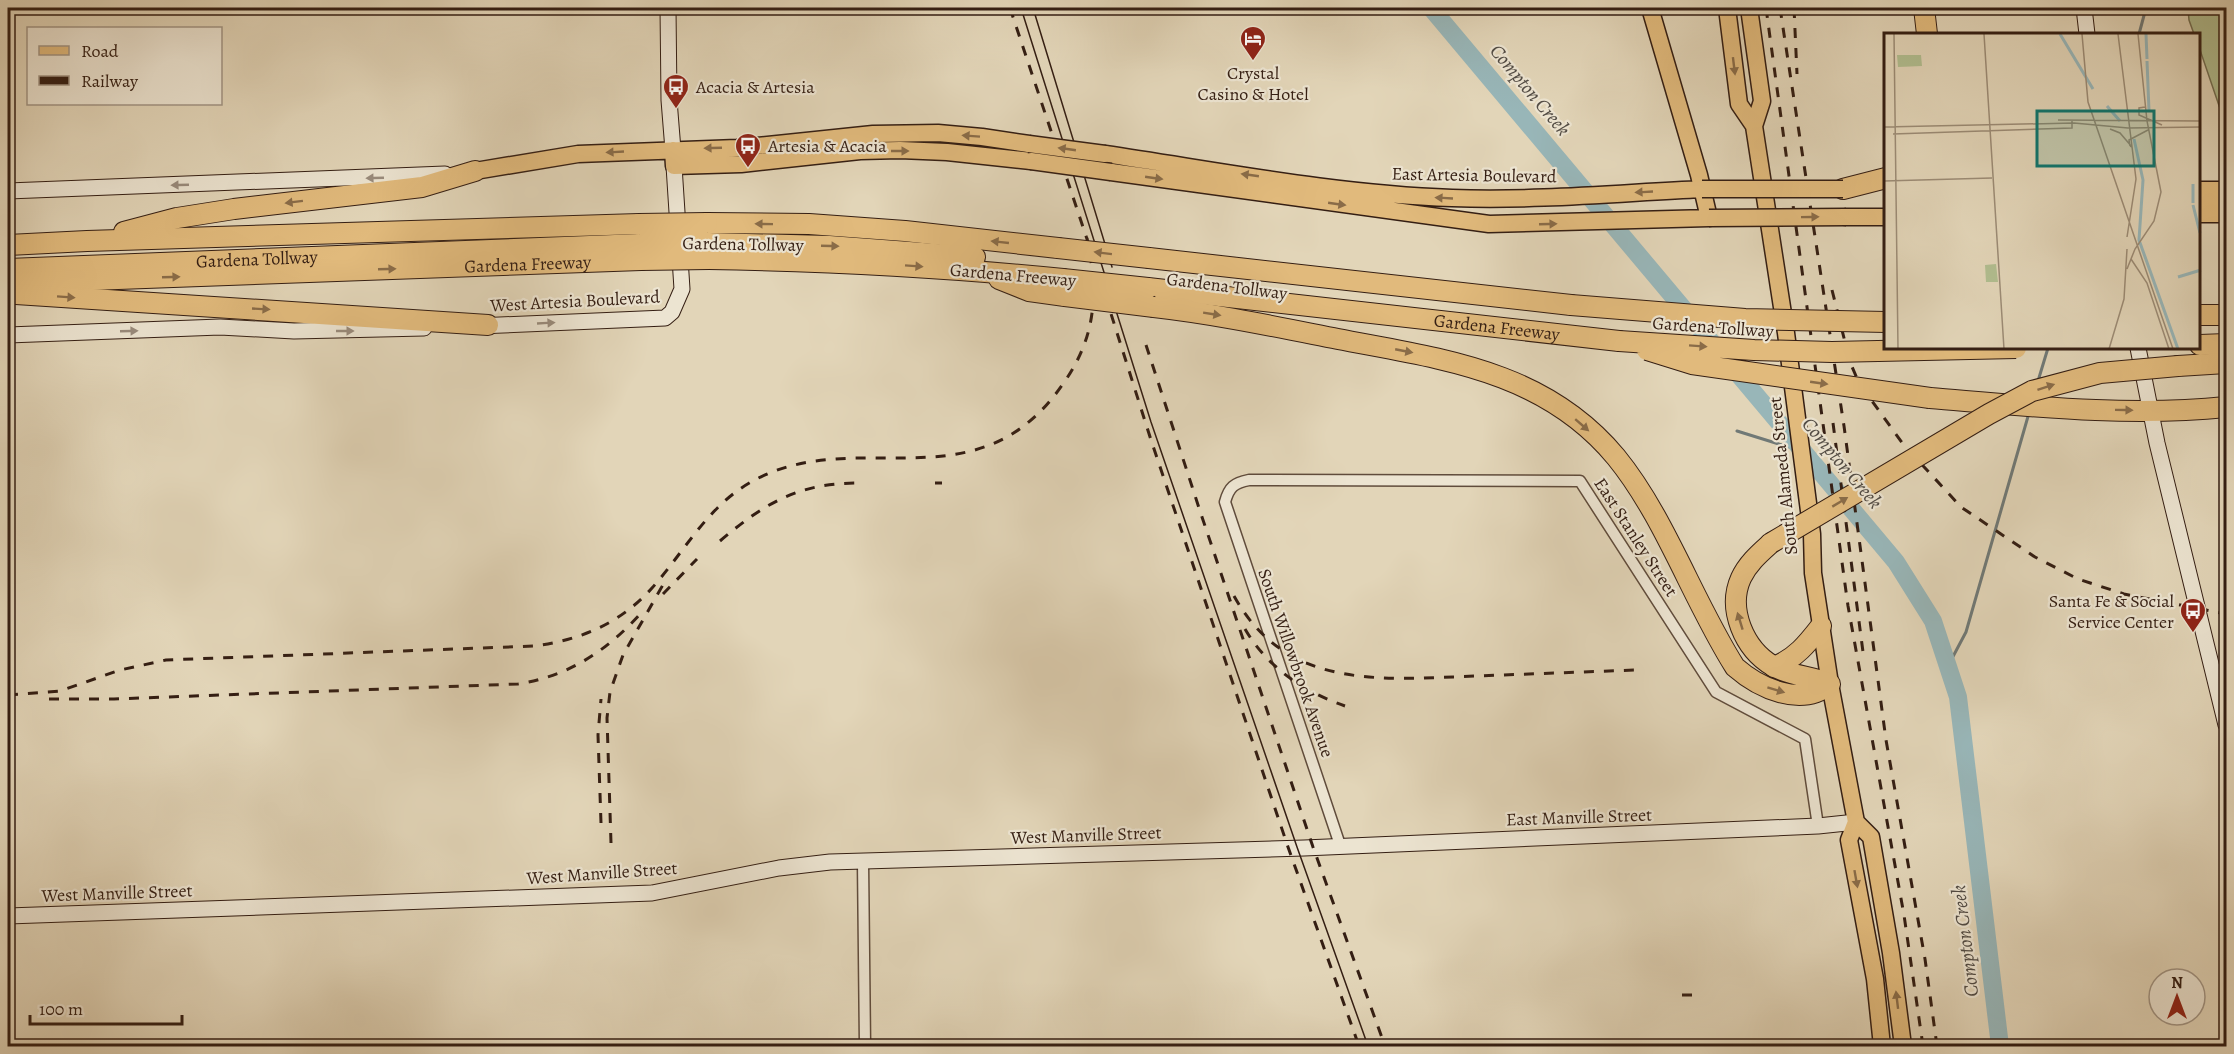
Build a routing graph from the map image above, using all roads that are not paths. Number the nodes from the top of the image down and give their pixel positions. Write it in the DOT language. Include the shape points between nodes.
graph roads {
  1 [pos="668,8"];
  2 [pos="1650,8"];
  3 [pos="1727,8"];
  4 [pos="1749,8"];
  5 [pos="1924,8"];
  6 [pos="2084,8"];
  7 [pos="1927,33"];
  8 [pos="2087,33"];
  9 [pos="1754,126"];
  10 [pos="674,158"];
  11 [pos="475,171"];
  12 [pos="1197,176"];
  13 [pos="1884,179"];
  14 [pos="1701,183"];
  15 [pos="1843,189"];
  16 [pos="1884,189"];
  17 [pos="2201,190"];
  18 [pos="2226,190"];
  19 [pos="8,191"];
  20 [pos="2201,197"];
  21 [pos="1382,202"];
  22 [pos="2226,208"];
  23 [pos="2201,214"];
  24 [pos="2226,214"];
  25 [pos="1884,217"];
  26 [pos="1709,218"];
  27 [pos="613,225"];
  28 [pos="87,241"];
  29 [pos="8,245"];
  30 [pos="708,251"];
  31 [pos="640,252"];
  32 [pos="8,256"];
  33 [pos="8,269"];
  34 [pos="1062,272"];
  35 [pos="1147,274"];
  36 [pos="8,283"];
  37 [pos="8,293"];
  38 [pos="1576,311"];
  39 [pos="2201,315"];
  40 [pos="2226,315"];
  41 [pos="1884,322"];
  42 [pos="1471,324"];
  43 [pos="2226,324"];
  44 [pos="488,325"];
  45 [pos="2201,325"];
  46 [pos="1884,333"];
  47 [pos="8,334"];
  48 [pos="1619,341"];
  49 [pos="2226,344"];
  50 [pos="2201,345"];
  51 [pos="1924,350"];
  52 [pos="2138,350"];
  53 [pos="2226,363"];
  54 [pos="2226,407"];
  55 [pos="2150,411"];
  56 [pos="1228,490"];
  57 [pos="1821,626"];
  58 [pos="1774,666"];
  59 [pos="1830,684"];
  60 [pos="2226,724"];
  61 [pos="1856,822"];
  62 [pos="1818,826"];
  63 [pos="1340,845"];
  64 [pos="1304,848"];
  65 [pos="863,862"];
  66 [pos="8,916"];
  67 [pos="865,1047"];
  68 [pos="1882,1047"];
  69 [pos="1903,1047"];
  1 -- 10 [label="street"];
  2 -- 14 [label="main road"];
  3 -- 9 [label="main road, South Alameda Street, one-way" via="1739,104"];
  4 -- 9 [label="main road, South Alameda Street" via="1762,101"];
  5 -- 7 [label="highway"];
  6 -- 8 [label="street"];
  9 -- 57 [label="main road, South Alameda Street, bridge" via="1786,333"];
  10 -- 11 [label="main road, one-way" via="578,154"];
  10 -- 12 [label="main road, East Artesia Boulevard, one-way, bridge" via="741,164 900,150 1111,172"];
  12 -- 10 [label="main road, East Artesia Boulevard, one-way, bridge" via="1105,154 938,134 873,134"];
  44 -- 10 [label="street, West Artesia Boulevard, one-way" via="669,315 682,289"];
  11 -- 19 [label="street, one-way" via="414,177"];
  11 -- 28 [label="highway, one-way" via="422,187 177,218"];
  12 -- 21 [label="main road, East Artesia Boulevard"];
  13 -- 15 [label="highway"];
  14 -- 15 [label="main road, East Artesia Boulevard, bridge"];
  14 -- 21 [label="main road, East Artesia Boulevard, one-way" via="1502,199"];
  14 -- 26 [label="main road"];
  15 -- 16 [label="main road, East Artesia Boulevard"];
  17 -- 18 [label="main road"];
  20 -- 22 [label="highway"];
  21 -- 26 [label="main road, East Artesia Boulevard, one-way" via="1489,224"];
  23 -- 24 [label="main road"];
  26 -- 25 [label="main road, East Artesia Boulevard, one-way, bridge"];
  27 -- 28 [label="highway, Gardena Freeway"];
  27 -- 32 [label="highway, Gardena Tollway" via="600,238"];
  34 -- 27 [label="highway, Gardena Freeway, one-way, bridge" via="905,231 820,225"];
  28 -- 29 [label="highway, Gardena Freeway"];
  30 -- 31 [label="highway, Gardena Freeway, bridge"];
  30 -- 34 [label="highway, Gardena Tollway, one-way" via="829,246 905,250"];
  30 -- 34 [label="highway, Gardena Freeway, one-way" via="980,270 1029,291"];
  31 -- 33 [label="highway, Gardena Tollway"];
  36 -- 31 [label="highway, Gardena Freeway, one-way"];
  34 -- 35 [label="highway, Gardena Freeway, bridge"];
  34 -- 35 [label="highway, Gardena Freeway, bridge"];
  34 -- 59 [label="highway, one-way, bridge" via="1154,307 1214,314 1457,362 1502,376 1546,398 1583,426 1621,465 1647,502 1735,666 1759,684 1788,694 1823,690"];
  35 -- 38 [label="highway, Gardena Freeway" via="1223,267"];
  35 -- 42 [label="highway, Gardena Tollway" via="1451,311"];
  37 -- 44 [label="highway, one-way"];
  38 -- 41 [label="highway, Gardena Freeway, bridge"];
  38 -- 46 [label="highway, Gardena Tollway" via="1779,331"];
  39 -- 40 [label="highway"];
  42 -- 48 [label="highway, Gardena Freeway"];
  43 -- 45 [label="highway"];
  47 -- 44 [label="street, West Artesia Boulevard, one-way" via="220,327 381,331"];
  48 -- 51 [label="highway, Gardena Freeway, one-way, bridge" via="1754,350"];
  48 -- 55 [label="highway, one-way, bridge" via="1692,364 1930,398 2056,409"];
  49 -- 50 [label="highway"];
  52 -- 55 [label="street"];
  58 -- 53 [label="highway, one-way, bridge" via="1747,641 1736,609 1741,578 1771,543 2015,398 2052,384 2119,370"];
  54 -- 55 [label="highway"];
  55 -- 60 [label="street"];
  56 -- 62 [label="street, East Stanley Street" via="1249,480 1580,481 1716,692 1805,739"];
  56 -- 63 [label="street, South Willowbrook Avenue" via="1225,502"];
  57 -- 58 [label="highway" via="1802,651"];
  57 -- 59 [label="main road, South Alameda Street"];
  58 -- 59 [label="highway"];
  59 -- 61 [label="main road, South Alameda Street"];
  61 -- 62 [label="street, East Manville Street"];
  61 -- 68 [label="main road, South Alameda Street, one-way" via="1849,840 1875,979"];
  69 -- 61 [label="main road, South Alameda Street, one-way" via="1871,837"];
  62 -- 63 [label="street, East Manville Street"];
  63 -- 64 [label="street, East Manville Street"];
  64 -- 65 [label="street, West Manville Street"];
  65 -- 66 [label="street, West Manville Street" via="787,866 642,894"];
  65 -- 67 [label="street"];
}
